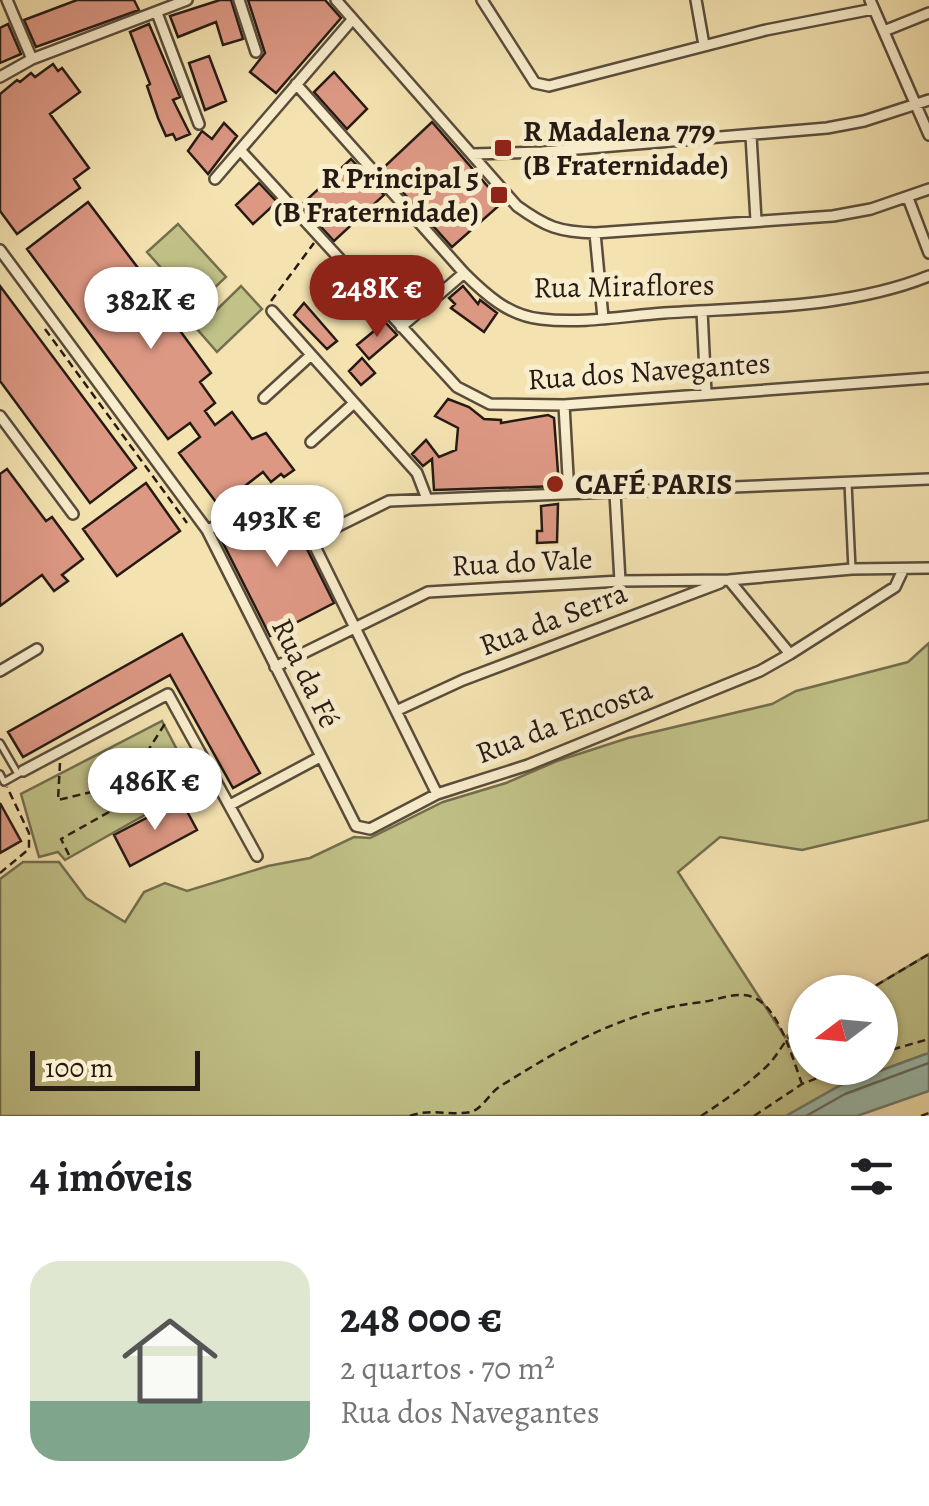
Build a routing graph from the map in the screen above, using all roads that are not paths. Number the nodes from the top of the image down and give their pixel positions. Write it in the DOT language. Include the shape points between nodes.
graph roads {
  1 [pos="7,0"];
  2 [pos="187,0"];
  3 [pos="239,0"];
  4 [pos="336,0"];
  5 [pos="482,0"];
  6 [pos="696,0"];
  7 [pos="871,4"];
  8 [pos="929,12"];
  9 [pos="157,13"];
  10 [pos="352,20"];
  11 [pos="884,31"];
  12 [pos="704,45"];
  13 [pos="256,52"];
  14 [pos="30,55"];
  15 [pos="0,77"];
  16 [pos="296,84"];
  17 [pos="929,100"];
  18 [pos="917,104"];
  19 [pos="199,124"];
  20 [pos="929,134"];
  21 [pos="751,136"];
  22 [pos="240,151"];
  23 [pos="472,154"];
  24 [pos="215,179"];
  25 [pos="929,189"];
  26 [pos="908,198"];
  27 [pos="756,220"];
  28 [pos="595,233"];
  29 [pos="0,250"];
  30 [pos="929,253"];
  31 [pos="464,273"];
  32 [pos="929,276"];
  33 [pos="272,311"];
  34 [pos="702,311"];
  35 [pos="603,318"];
  36 [pos="401,327"];
  37 [pos="311,355"];
  38 [pos="929,378"];
  39 [pos="706,393"];
  40 [pos="264,398"];
  41 [pos="354,402"];
  42 [pos="564,406"];
  43 [pos="0,416"];
  44 [pos="311,442"];
  45 [pos="929,479"];
  46 [pos="848,482"];
  47 [pos="615,493"];
  48 [pos="569,494"];
  49 [pos="427,499"];
  50 [pos="73,514"];
  51 [pos="206,530"];
  52 [pos="312,539"];
  53 [pos="929,568"];
  54 [pos="852,569"];
  55 [pos="902,570"];
  56 [pos="729,580"];
  57 [pos="620,581"];
  58 [pos="354,628"];
  59 [pos="36,649"];
  60 [pos="790,654"];
  61 [pos="275,667"];
  62 [pos="0,671"];
  63 [pos="398,710"];
  64 [pos="0,743"];
  65 [pos="320,757"];
  66 [pos="20,773"];
  67 [pos="0,774"];
  68 [pos="437,794"];
  69 [pos="230,805"];
  70 [pos="356,826"];
  71 [pos="256,856"];
  1 -- 14 [label="street"];
  2 -- 9 [label="street"];
  3 -- 13 [label="street"];
  4 -- 10 [label="street"];
  5 -- 12 [label="street" via="534,83 549,86"];
  6 -- 12 [label="street"];
  7 -- 11 [label="street"];
  7 -- 12 [label="street"];
  8 -- 11 [label="street"];
  9 -- 14 [label="street"];
  9 -- 19 [label="street"];
  10 -- 16 [label="street"];
  10 -- 23 [label="street"];
  11 -- 18 [label="street"];
  14 -- 15 [label="street"];
  16 -- 22 [label="street"];
  16 -- 31 [label="street, Rua Miraflores"];
  17 -- 18 [label="street"];
  18 -- 20 [label="street"];
  18 -- 21 [label="street" via="864,121"];
  21 -- 23 [label="street"];
  21 -- 27 [label="street"];
  22 -- 24 [label="street"];
  22 -- 36 [label="street, Rua dos Navegantes"];
  23 -- 28 [label="street" via="544,226"];
  25 -- 26 [label="street"];
  26 -- 27 [label="street" via="832,216"];
  26 -- 30 [label="street"];
  27 -- 28 [label="street"];
  28 -- 35 [label="street"];
  29 -- 51 [label="street, Rua da Fé"];
  31 -- 35 [label="street, Rua Miraflores" via="510,311 540,320"];
  31 -- 36 [label="street"];
  32 -- 34 [label="street, Rua Miraflores" via="850,298"];
  33 -- 37 [label="street"];
  34 -- 35 [label="street, Rua Miraflores"];
  34 -- 39 [label="street"];
  36 -- 42 [label="street, Rua dos Navegantes" via="458,386 490,404"];
  37 -- 40 [label="street"];
  37 -- 41 [label="street"];
  38 -- 39 [label="street, Rua dos Navegantes"];
  39 -- 42 [label="street, Rua dos Navegantes"];
  41 -- 44 [label="street"];
  41 -- 49 [label="street" via="417,472"];
  42 -- 48 [label="street"];
  43 -- 50 [label="street"];
  45 -- 46 [label="street"];
  46 -- 47 [label="street"];
  46 -- 54 [label="lane"];
  47 -- 48 [label="street"];
  47 -- 57 [label="street"];
  48 -- 49 [label="street"];
  49 -- 52 [label="street" via="389,501"];
  51 -- 52 [label="street" via="289,494"];
  51 -- 61 [label="street, Rua da Fé"];
  52 -- 58 [label="street"];
  53 -- 55 [label="street"];
  54 -- 55 [label="street"];
  54 -- 56 [label="street"];
  55 -- 60 [label="street, Rua da Encosta" via="895,587"];
  56 -- 57 [label="street, Rua do Vale"];
  56 -- 60 [label="street"];
  56 -- 63 [label="street, Rua da Serra"];
  57 -- 58 [label="street, Rua do Vale" via="428,592"];
  58 -- 61 [label="street, Rua do Vale"];
  58 -- 63 [label="street"];
  59 -- 62 [label="street"];
  60 -- 68 [label="street, Rua da Encosta" via="528,765"];
  61 -- 65 [label="street, Rua da Fé"];
  63 -- 68 [label="street"];
  64 -- 66 [label="lane"];
  65 -- 69 [label="street"];
  65 -- 70 [label="street, Rua da Fé"];
  66 -- 67 [label="lane" via="4,782"];
  66 -- 69 [label="street" via="168,694"];
  68 -- 70 [label="street, Rua da Encosta" via="370,828"];
  69 -- 71 [label="street"];
}
